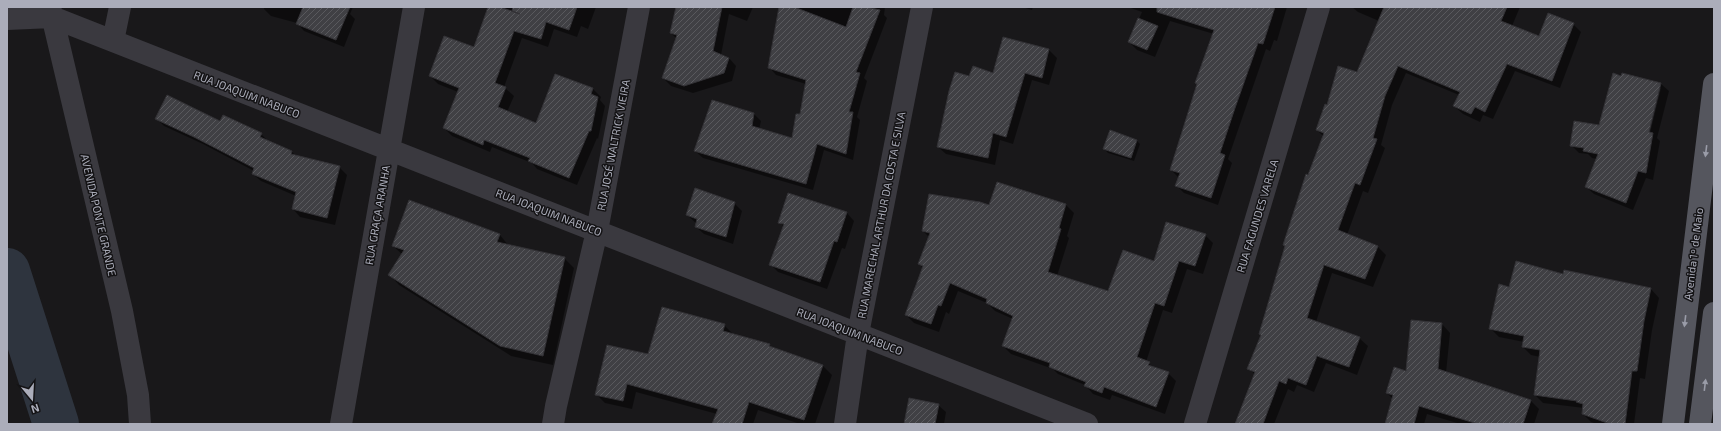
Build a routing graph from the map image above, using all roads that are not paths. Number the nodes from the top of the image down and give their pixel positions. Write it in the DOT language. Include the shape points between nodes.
graph roads {
  1 [pos="120,7"];
  2 [pos="414,7"];
  3 [pos="639,7"];
  4 [pos="922,7"];
  5 [pos="1319,7"];
  6 [pos="51,12"];
  7 [pos="7,20"];
  8 [pos="113,41"];
  9 [pos="1714,84"];
  10 [pos="389,149"];
  11 [pos="596,231"];
  12 [pos="1714,312"];
  13 [pos="858,334"];
  14 [pos="140,424"];
  15 [pos="341,424"];
  16 [pos="554,424"];
  17 [pos="845,424"];
  18 [pos="1087,424"];
  19 [pos="1195,424"];
  20 [pos="1673,424"];
  21 [pos="1700,424"];
  1 -- 8 [label="street"];
  2 -- 10 [label="street, RUA GRAÇA ARANHA"];
  3 -- 11 [label="street, RUA JOSÉ WALTRICK VIEIRA"];
  4 -- 13 [label="street, RUA MARECHAL ARTHUR DA COSTA E SILVA"];
  5 -- 19 [label="street, RUA FAGUNDES VARELA"];
  6 -- 7 [label="street, RUA JOAQUIM NABUCO"];
  6 -- 8 [label="street, RUA JOAQUIM NABUCO"];
  6 -- 14 [label="street, AVENIDA PONTE GRANDE" via="122,311 138,395"];
  8 -- 10 [label="street, RUA JOAQUIM NABUCO"];
  9 -- 20 [label="main road, Avenida 1º de Maio, one-way"];
  10 -- 11 [label="street, RUA JOAQUIM NABUCO"];
  10 -- 15 [label="street, RUA GRAÇA ARANHA"];
  11 -- 13 [label="street, RUA JOAQUIM NABUCO"];
  11 -- 16 [label="street, RUA JOSÉ WALTRICK VIEIRA"];
  21 -- 12 [label="main road, one-way"];
  13 -- 17 [label="street, RUA MARECHAL ARTHUR DA COSTA E SILVA"];
  13 -- 18 [label="street, RUA JOAQUIM NABUCO"];
}
